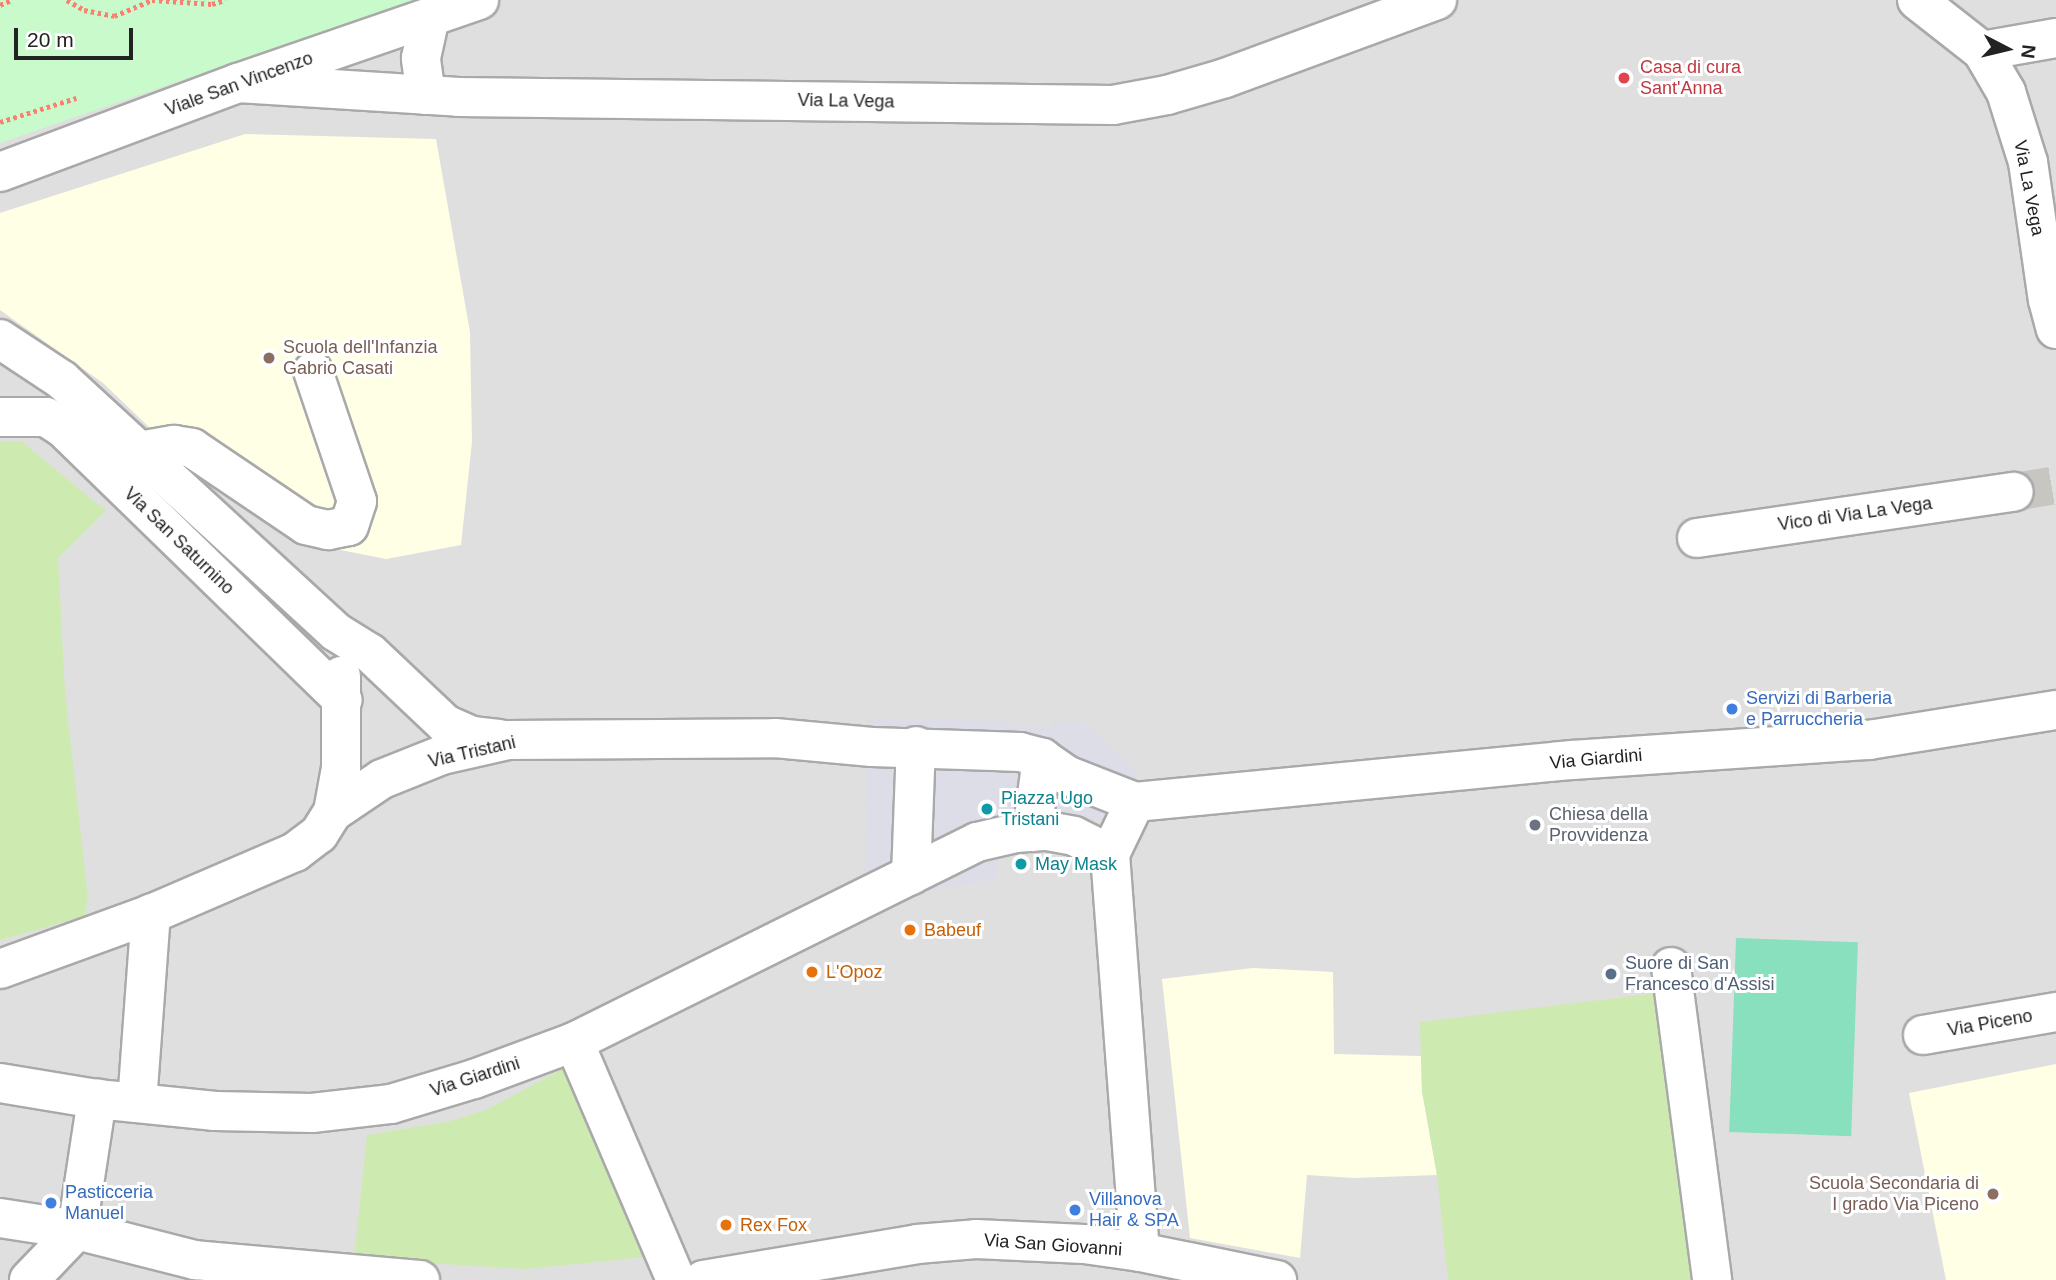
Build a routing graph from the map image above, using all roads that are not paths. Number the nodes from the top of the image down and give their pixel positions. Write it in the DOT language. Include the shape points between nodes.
graph roads {
  1 [pos="479,0"];
  2 [pos="1437,0"];
  3 [pos="1917,0"];
  4 [pos="430,17"];
  5 [pos="2056,38"];
  6 [pos="1982,51"];
  7 [pos="238,83"];
  8 [pos="426,94"];
  9 [pos="0,172"];
  10 [pos="2056,329"];
  11 [pos="0,339"];
  12 [pos="313,371"];
  13 [pos="0,417"];
  14 [pos="139,451"];
  15 [pos="2014,492"];
  16 [pos="1697,538"];
  17 [pos="336,632"];
  18 [pos="343,700"];
  19 [pos="2056,710"];
  20 [pos="508,740"];
  21 [pos="916,746"];
  22 [pos="1042,758"];
  23 [pos="1135,802"];
  24 [pos="333,812"];
  25 [pos="1032,832"];
  26 [pos="1110,855"];
  27 [pos="911,875"];
  28 [pos="151,914"];
  29 [pos="1671,967"];
  30 [pos="0,970"];
  31 [pos="2056,1012"];
  32 [pos="1923,1035"];
  33 [pos="574,1042"];
  34 [pos="0,1083"];
  35 [pos="97,1099"];
  36 [pos="137,1103"];
  37 [pos="0,1218"];
  38 [pos="77,1230"];
  39 [pos="1140,1252"];
  40 [pos="29,1280"];
  41 [pos="420,1280"];
  42 [pos="676,1280"];
  43 [pos="703,1280"];
  44 [pos="1277,1280"];
  45 [pos="1712,1280"];
  1 -- 4 [label="street, Viale San Vincenzo"];
  2 -- 8 [label="street, Via La Vega" via="1225,78 1113,105"];
  3 -- 6 [label="street, Via La Vega"];
  4 -- 7 [label="street, Viale San Vincenzo"];
  4 -- 8 [label="street" via="421,58"];
  5 -- 6 [label="street"];
  6 -- 10 [label="street, Via La Vega" via="2006,92 2028,162"];
  7 -- 8 [label="street, Via La Vega"];
  7 -- 9 [label="street, Viale San Vincenzo"];
  11 -- 14 [label="street" via="62,380"];
  12 -- 14 [label="street" via="357,501 349,526 328,530 306,525 192,448 174,445"];
  13 -- 18 [label="street, Via San Saturnino" via="46,417 63,428"];
  14 -- 17 [label="street"];
  15 -- 16 [label="street, Vico di Via La Vega"];
  17 -- 18 [label="street"];
  17 -- 20 [label="street" via="370,653 445,724 472,736"];
  18 -- 24 [label="street" via="341,768"];
  19 -- 23 [label="street, Via Giardini" via="1869,740 1573,760"];
  20 -- 21 [label="street, Via Tristani" via="775,738"];
  20 -- 24 [label="street, Via Tristani" via="442,755 382,779"];
  21 -- 22 [label="street" via="1020,752"];
  21 -- 27 [label="street"];
  22 -- 23 [label="street" via="1066,775"];
  22 -- 25 [label="street"];
  23 -- 26 [label="street"];
  24 -- 28 [label="street, Via Tristani" via="319,834 295,852"];
  25 -- 26 [label="street" via="1074,836"];
  25 -- 27 [label="street" via="977,842"];
  26 -- 39 [label="street"];
  27 -- 33 [label="street, Via Giardini"];
  28 -- 30 [label="street, Via Tristani"];
  28 -- 36 [label="street"];
  29 -- 45 [label="street"];
  31 -- 32 [label="street, Via Piceno"];
  33 -- 36 [label="street, Via Giardini" via="391,1104 312,1113 215,1111"];
  33 -- 42 [label="street"];
  34 -- 35 [label="street, Via Giardini"];
  35 -- 36 [label="street, Via Giardini"];
  35 -- 38 [label="street"];
  37 -- 38 [label="street"];
  38 -- 40 [label="street"];
  38 -- 41 [label="street" via="195,1260"];
  39 -- 43 [label="street, Via San Giovanni" via="1029,1239 976,1239 917,1244"];
  39 -- 44 [label="street, Via San Giovanni"];
}
